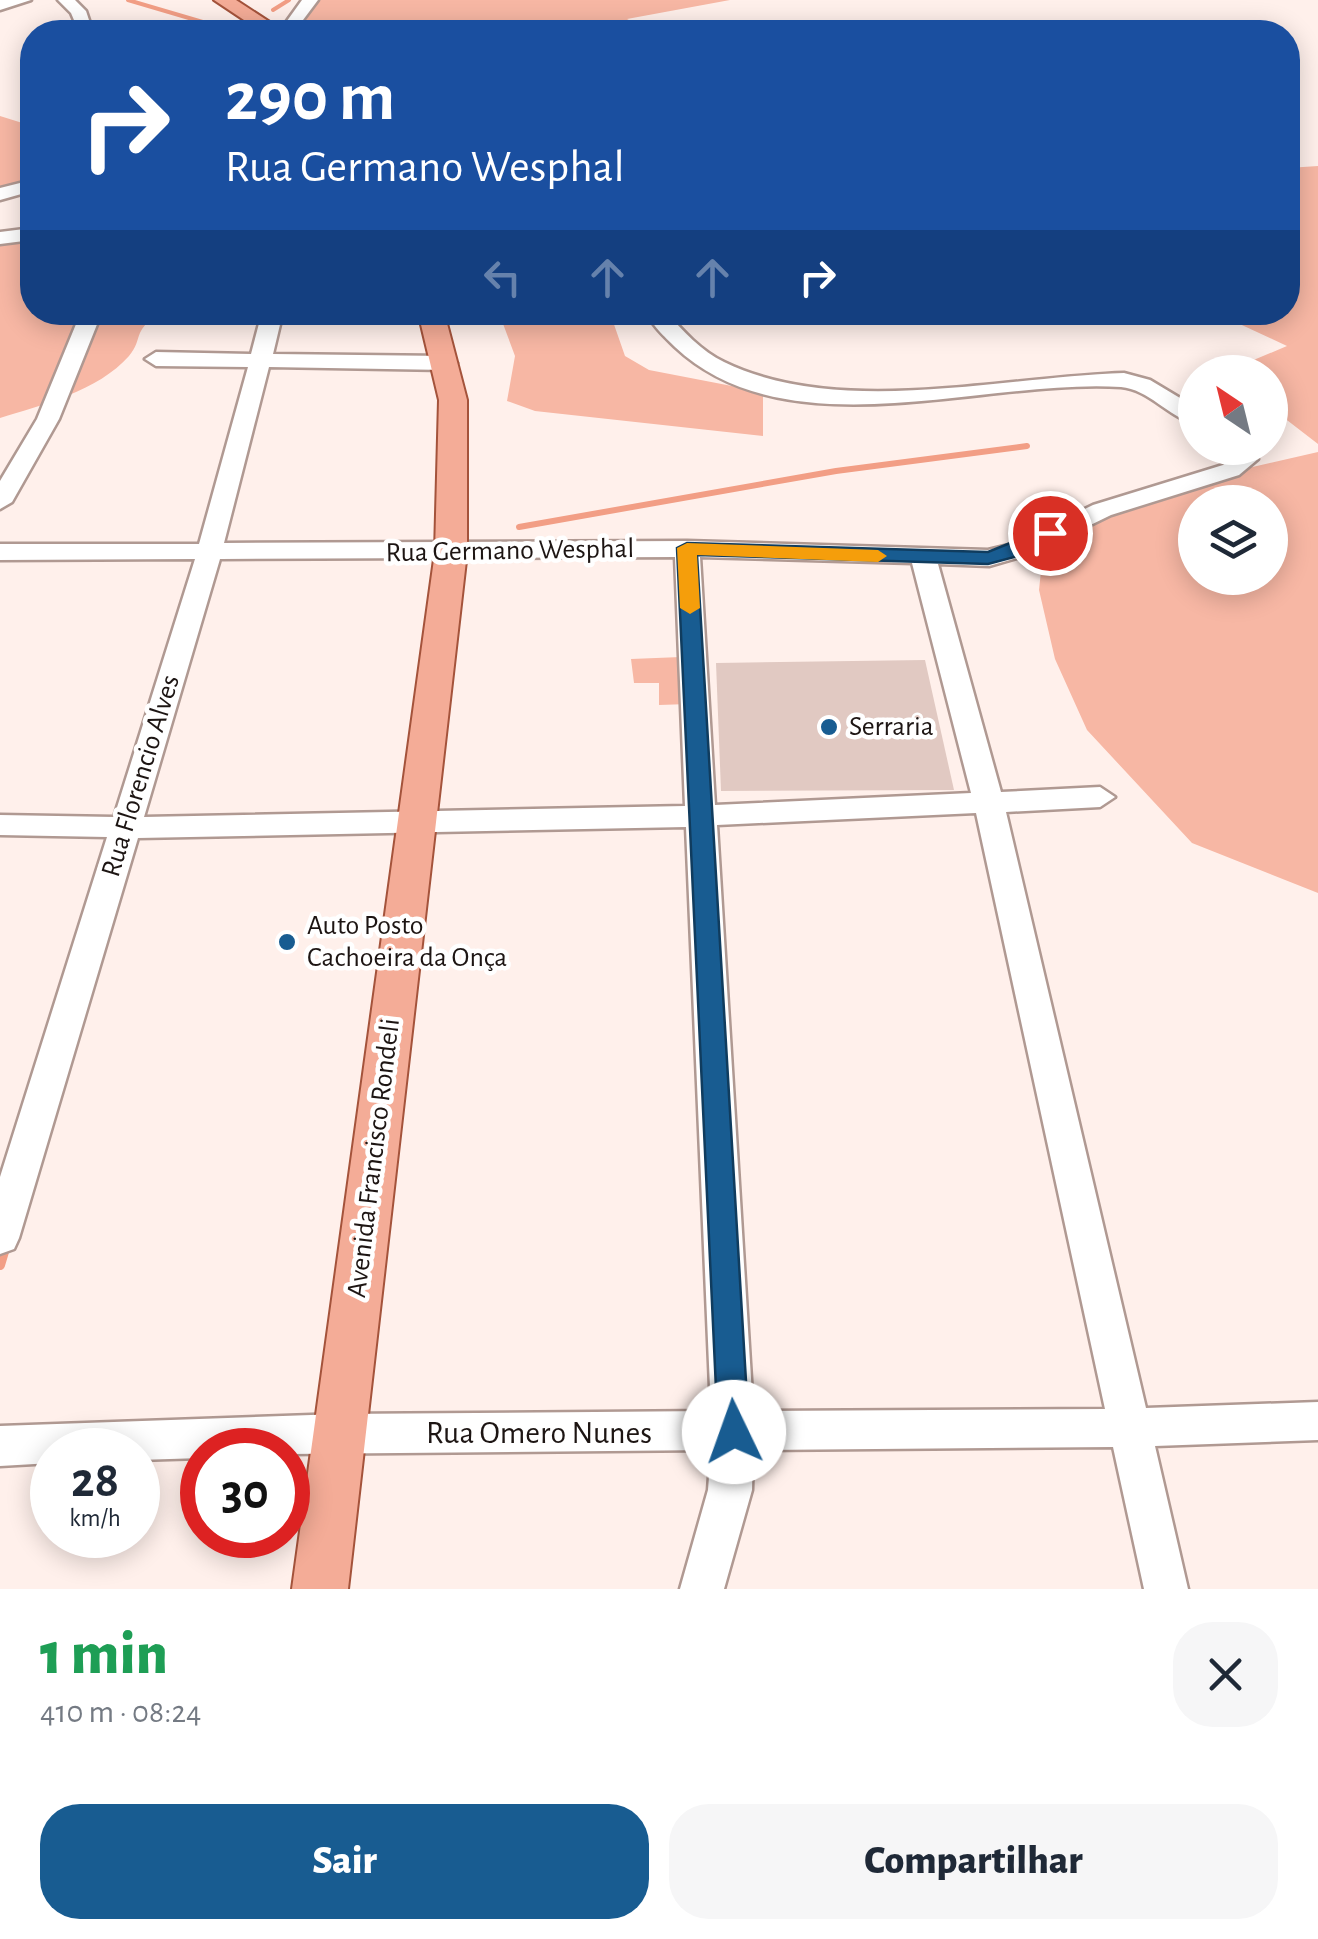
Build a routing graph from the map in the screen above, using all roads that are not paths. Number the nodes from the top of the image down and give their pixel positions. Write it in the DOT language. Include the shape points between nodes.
graph roads {
  1 [pos="23,0"];
  2 [pos="66,0"];
  3 [pos="223,0"];
  4 [pos="0,5"];
  5 [pos="81,20"];
  6 [pos="256,20"];
  7 [pos="87,325"];
  8 [pos="271,325"];
  9 [pos="434,325"];
  10 [pos="667,325"];
  11 [pos="156,359"];
  12 [pos="262,362"];
  13 [pos="446,362"];
  14 [pos="1178,407"];
  15 [pos="1218,465"];
  16 [pos="0,502"];
  17 [pos="687,548"];
  18 [pos="0,552"];
  19 [pos="451,552"];
  20 [pos="209,554"];
  21 [pos="922,557"];
  22 [pos="1100,797"];
  23 [pos="989,803"];
  24 [pos="700,814"];
  25 [pos="0,825"];
  26 [pos="412,825"];
  27 [pos="126,828"];
  28 [pos="0,1238"];
  29 [pos="1318,1422"];
  30 [pos="1128,1428"];
  31 [pos="734,1432"];
  32 [pos="340,1434"];
  33 [pos="0,1446"];
  34 [pos="320,1589"];
  35 [pos="702,1589"];
  36 [pos="1166,1589"];
  1 -- 4 [label="street"];
  2 -- 5 [label="street"];
  3 -- 6 [label="main road"];
  7 -- 16 [label="street" via="48,418"];
  8 -- 12 [label="street, Rua Florencio Alves"];
  9 -- 13 [label="main road, Avenida Francisco Rondeli"];
  10 -- 14 [label="street" via="715,367 762,384 829,394 925,394 1124,380"];
  11 -- 12 [label="street"];
  12 -- 13 [label="street"];
  12 -- 20 [label="street, Rua Florencio Alves"];
  13 -- 19 [label="main road, Avenida Francisco Rondeli" via="453,400"];
  15 -- 21 [label="street, Rua Germano Wesphal" via="1007,554"];
  17 -- 19 [label="street, Rua Germano Wesphal"];
  17 -- 21 [label="street, Rua Germano Wesphal"];
  17 -- 24 [label="street"];
  18 -- 20 [label="street, Rua Germano Wesphal"];
  19 -- 20 [label="street, Rua Germano Wesphal"];
  19 -- 26 [label="main road, Avenida Francisco Rondeli"];
  20 -- 27 [label="street, Rua Florencio Alves"];
  21 -- 23 [label="street"];
  22 -- 23 [label="street"];
  23 -- 24 [label="street"];
  23 -- 30 [label="street"];
  24 -- 26 [label="street"];
  24 -- 31 [label="street"];
  25 -- 27 [label="street"];
  26 -- 27 [label="street"];
  26 -- 32 [label="main road, Avenida Francisco Rondeli"];
  27 -- 28 [label="street, Rua Florencio Alves"];
  29 -- 30 [label="street, Rua Omero Nunes"];
  30 -- 31 [label="street, Rua Omero Nunes"];
  30 -- 36 [label="street"];
  31 -- 32 [label="street, Rua Omero Nunes"];
  31 -- 35 [label="street" via="730,1490"];
  32 -- 33 [label="street, Rua Omero Nunes"];
  32 -- 34 [label="main road, Avenida Francisco Rondeli"];
}
